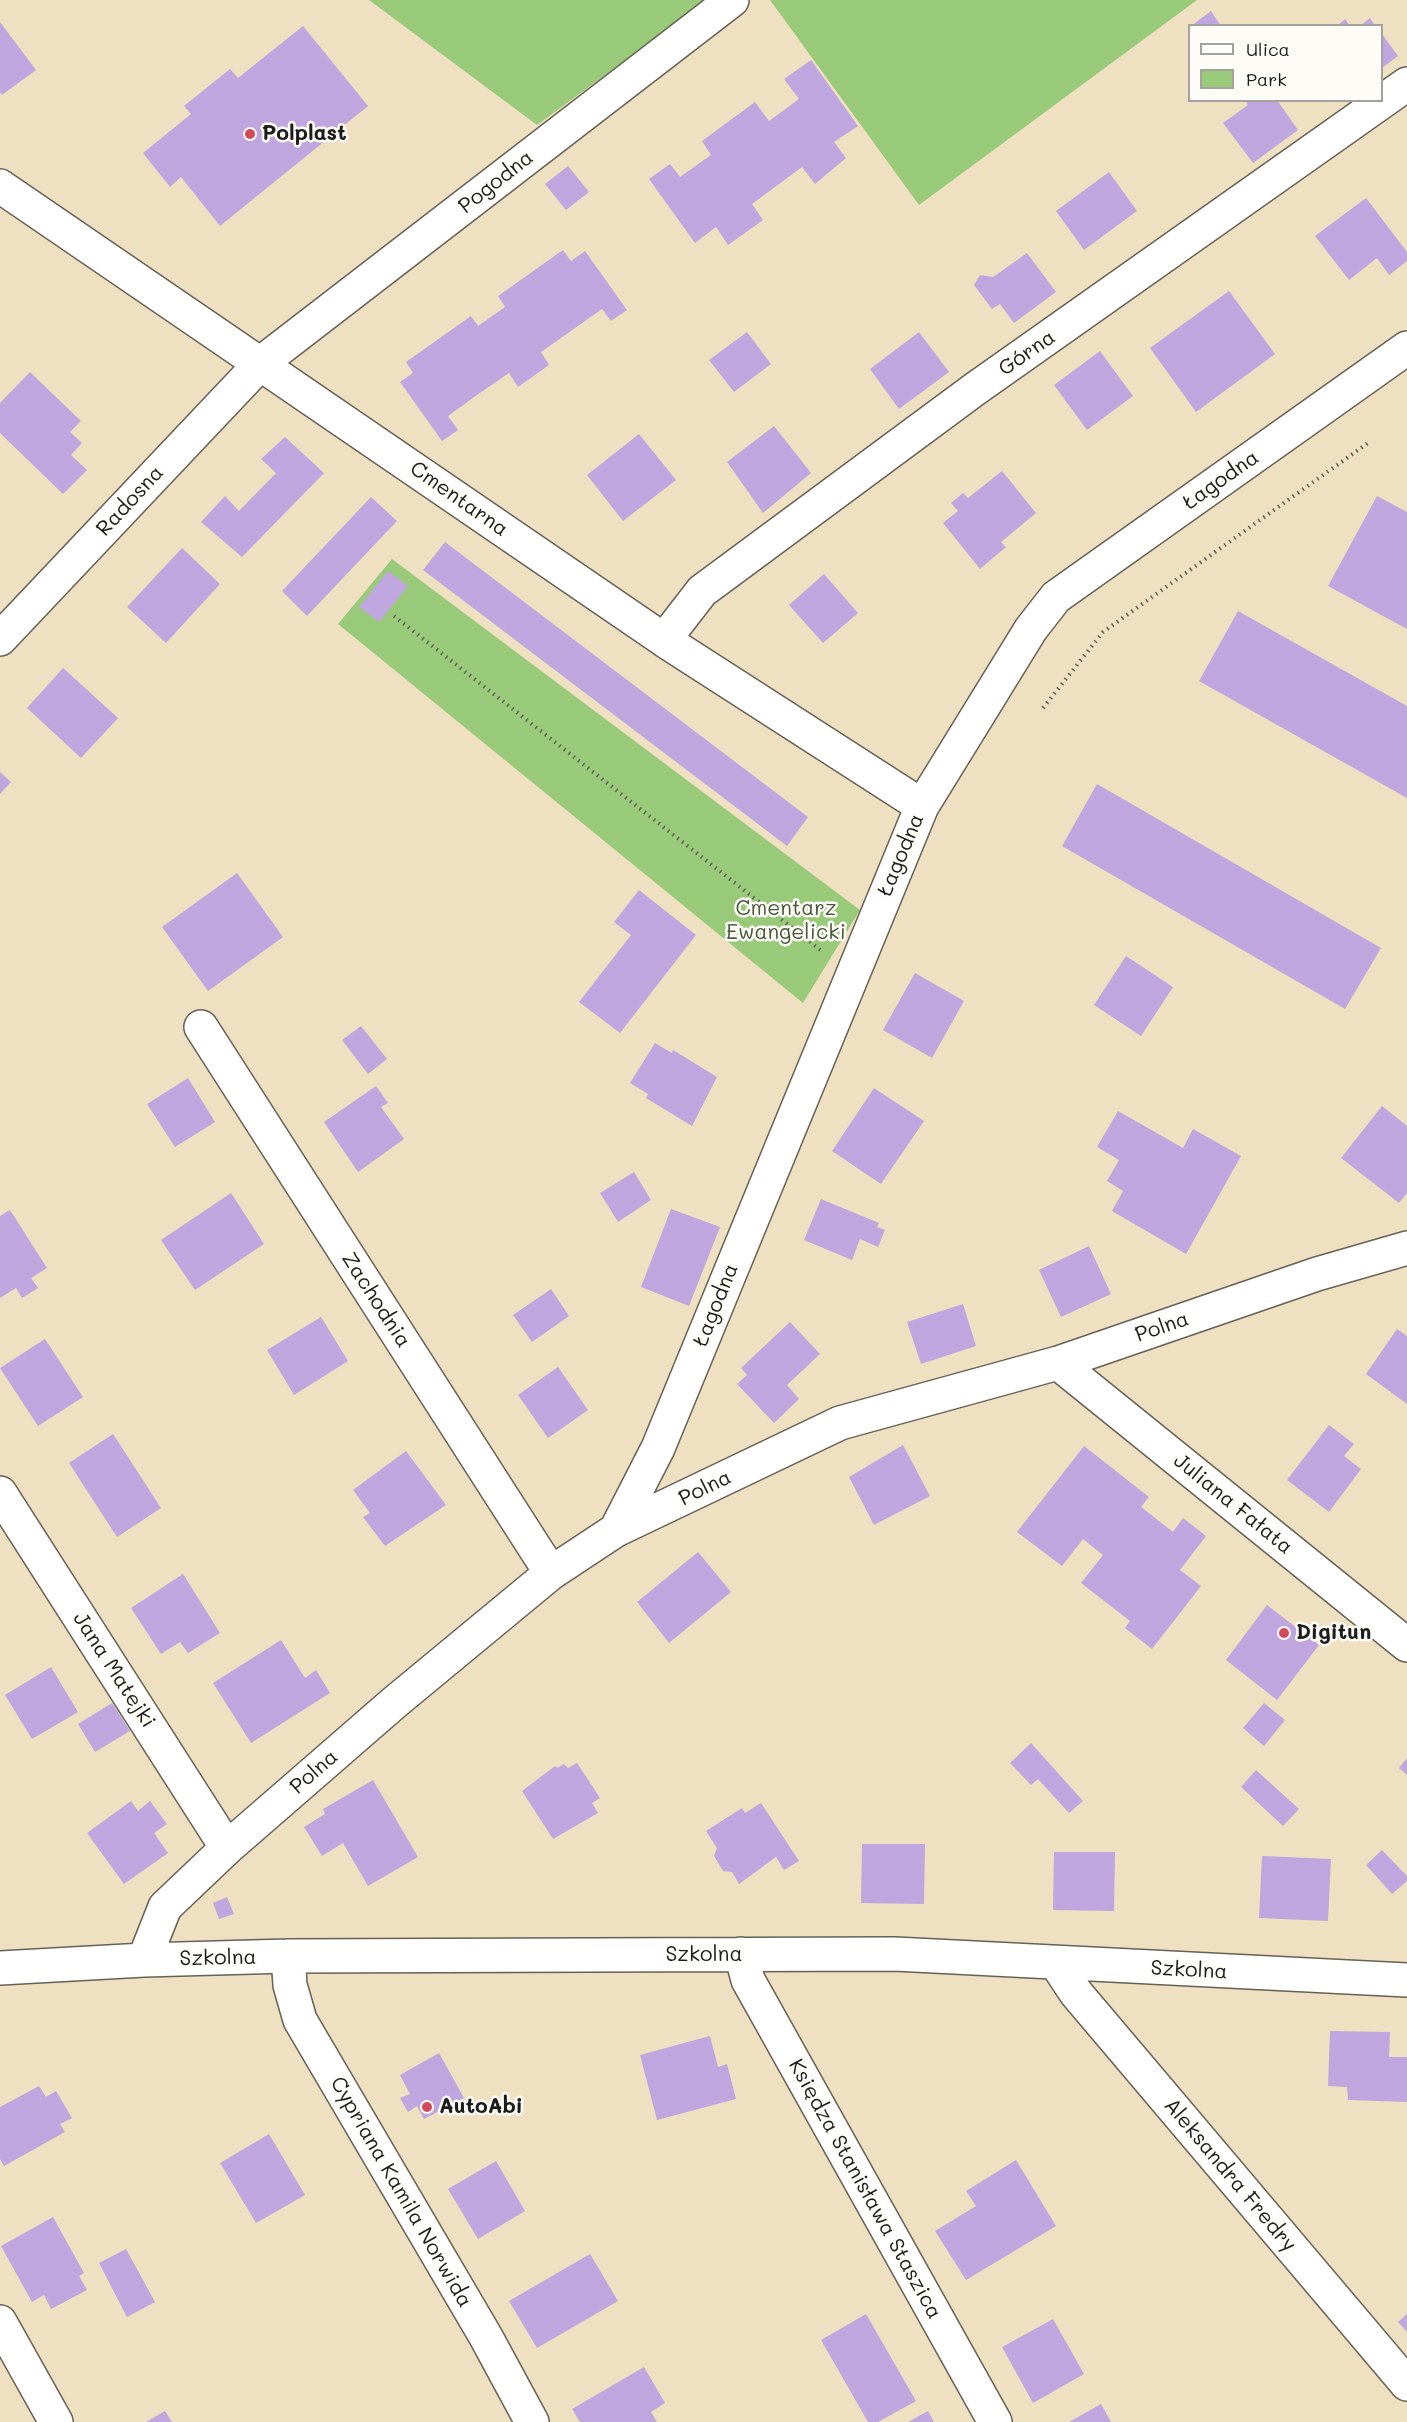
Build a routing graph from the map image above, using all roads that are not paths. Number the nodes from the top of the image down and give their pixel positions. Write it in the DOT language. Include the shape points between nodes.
graph roads {
  1 [pos="732,0"];
  2 [pos="1407,84"];
  3 [pos="1383,101"];
  4 [pos="1382,102"];
  5 [pos="0,186"];
  6 [pos="1407,348"];
  7 [pos="261,363"];
  8 [pos="0,639"];
  9 [pos="664,640"];
  10 [pos="921,806"];
  11 [pos="201,1027"];
  12 [pos="1407,1248"];
  13 [pos="1058,1363"];
  14 [pos="0,1492"];
  15 [pos="616,1530"];
  16 [pos="550,1573"];
  17 [pos="1407,1645"];
  18 [pos="227,1848"];
  19 [pos="741,1954"];
  20 [pos="288,1956"];
  21 [pos="144,1960"];
  22 [pos="1056,1963"];
  23 [pos="0,1968"];
  24 [pos="1407,1980"];
  25 [pos="0,2322"];
  26 [pos="1407,2384"];
  27 [pos="56,2422"];
  28 [pos="532,2422"];
  29 [pos="995,2422"];
  1 -- 7 [label="street, Pogodna"];
  2 -- 3 [label="street, Górna"];
  4 -- 9 [label="street, Górna" via="975,389 702,591"];
  5 -- 7 [label="street, Cmentarna"];
  6 -- 10 [label="street, Łagodna" via="1056,597 1031,629"];
  7 -- 8 [label="street, Radosna"];
  7 -- 9 [label="street, Cmentarna"];
  9 -- 10 [label="street, Cmentarna"];
  10 -- 15 [label="street, Łagodna" via="658,1448"];
  11 -- 16 [label="street, Zachodnia"];
  12 -- 13 [label="street, Polna" via="1317,1274"];
  13 -- 15 [label="street, Polna" via="840,1423"];
  13 -- 17 [label="street, Juliana Fałata"];
  14 -- 18 [label="street, Jana Matejki"];
  15 -- 16 [label="street, Polna"];
  16 -- 18 [label="street, Polna"];
  18 -- 21 [label="street, Polna" via="165,1907"];
  19 -- 20 [label="street, Szkolna"];
  19 -- 22 [label="street, Szkolna" via="895,1954"];
  19 -- 29 [label="street, Księdza Stanisława Staszica" via="748,1980"];
  20 -- 21 [label="street, Szkolna"];
  20 -- 28 [label="street, Cypriana Kamila Norwida" via="290,1985 300,2020"];
  21 -- 23 [label="street, Szkolna"];
  22 -- 24 [label="street, Szkolna"];
  22 -- 26 [label="street, Aleksandra Fredry" via="1076,1993"];
  25 -- 27 [label="street"];
}
